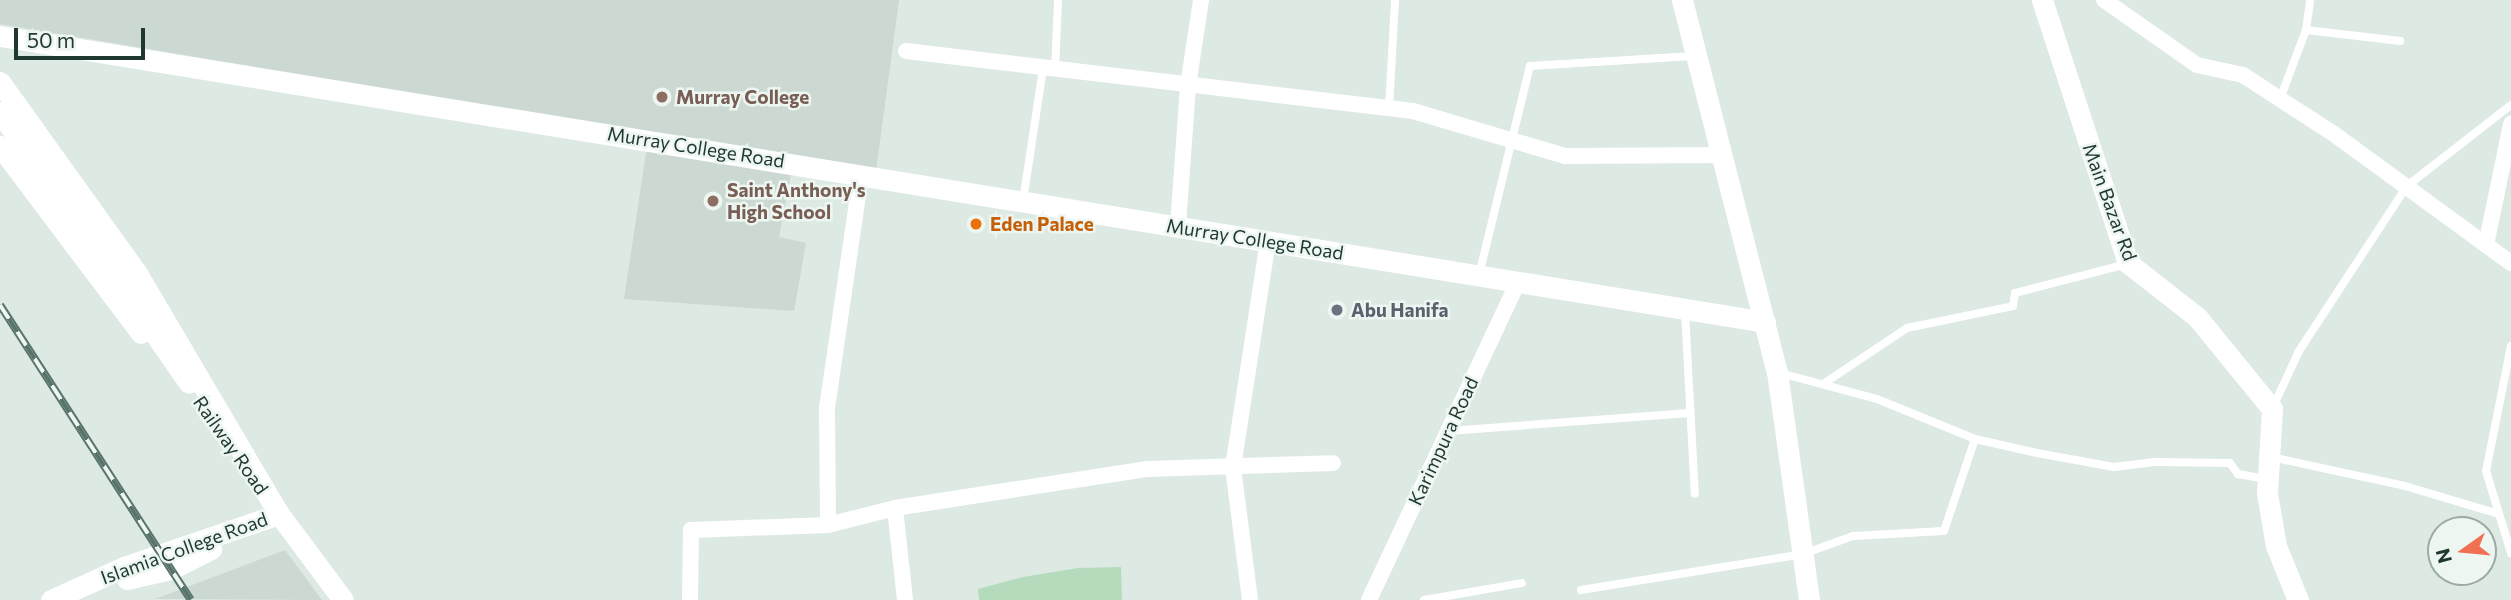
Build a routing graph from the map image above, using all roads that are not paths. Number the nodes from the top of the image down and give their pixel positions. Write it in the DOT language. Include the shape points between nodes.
graph roads {
  1 [pos="1058,0"];
  2 [pos="1201,0"];
  3 [pos="1395,0"];
  4 [pos="1682,0"];
  5 [pos="2042,0"];
  6 [pos="2104,0"];
  7 [pos="2310,0"];
  8 [pos="2306,30"];
  9 [pos="0,36"];
  10 [pos="2400,41"];
  11 [pos="906,51"];
  12 [pos="1696,56"];
  13 [pos="1049,69"];
  14 [pos="0,82"];
  15 [pos="1188,86"];
  16 [pos="2280,99"];
  17 [pos="2511,105"];
  18 [pos="1389,108"];
  19 [pos="0,112"];
  20 [pos="2511,124"];
  21 [pos="1513,141"];
  22 [pos="0,146"];
  23 [pos="1722,155"];
  24 [pos="861,174"];
  25 [pos="2407,186"];
  26 [pos="1023,201"];
  27 [pos="1178,226"];
  28 [pos="1268,241"];
  29 [pos="2486,245"];
  30 [pos="2511,263"];
  31 [pos="2129,264"];
  32 [pos="1479,275"];
  33 [pos="1518,282"];
  34 [pos="1685,309"];
  35 [pos="1765,322"];
  36 [pos="2511,346"];
  37 [pos="2510,359"];
  38 [pos="1777,372"];
  39 [pos="1823,384"];
  40 [pos="202,403"];
  41 [pos="2272,410"];
  42 [pos="1689,412"];
  43 [pos="1446,432"];
  44 [pos="1975,439"];
  45 [pos="2269,457"];
  46 [pos="1333,463"];
  47 [pos="1233,467"];
  48 [pos="2267,480"];
  49 [pos="1695,494"];
  50 [pos="895,508"];
  51 [pos="279,514"];
  52 [pos="2499,514"];
  53 [pos="828,525"];
  54 [pos="2511,553"];
  55 [pos="1803,554"];
  56 [pos="1522,583"];
  57 [pos="1581,590"];
  58 [pos="81,599"];
  59 [pos="51,600"];
  60 [pos="342,600"];
  61 [pos="690,600"];
  62 [pos="905,600"];
  63 [pos="1250,600"];
  64 [pos="1369,600"];
  65 [pos="1424,600"];
  66 [pos="1809,600"];
  67 [pos="2298,600"];
  1 -- 13 [label="lane"];
  2 -- 15 [label="street"];
  3 -- 18 [label="lane"];
  4 -- 12 [label="street"];
  5 -- 31 [label="street, Main Bazar Rd"];
  6 -- 16 [label="street" via="2197,65 2243,75"];
  7 -- 8 [label="lane"];
  8 -- 10 [label="lane"];
  8 -- 16 [label="lane"];
  9 -- 24 [label="street, Murray College Road"];
  11 -- 13 [label="street"];
  12 -- 21 [label="lane" via="1530,66"];
  12 -- 23 [label="street"];
  13 -- 15 [label="street"];
  13 -- 26 [label="lane"];
  14 -- 51 [label="street" via="138,275"];
  15 -- 18 [label="street"];
  15 -- 27 [label="street"];
  16 -- 25 [label="street"];
  17 -- 25 [label="lane"];
  18 -- 21 [label="street"];
  19 -- 40 [label="street, Railway Road"];
  20 -- 29 [label="street"];
  21 -- 23 [label="street" via="1565,156"];
  21 -- 32 [label="lane"];
  22 -- 40 [label="street" via="110,297"];
  23 -- 35 [label="street"];
  24 -- 26 [label="street, Murray College Road"];
  24 -- 53 [label="street" via="827,408"];
  25 -- 29 [label="street" via="2426,205"];
  25 -- 41 [label="lane" via="2299,351"];
  26 -- 27 [label="street, Murray College Road"];
  27 -- 28 [label="street, Murray College Road"];
  28 -- 32 [label="street, Murray College Road"];
  28 -- 47 [label="street"];
  29 -- 30 [label="street"];
  31 -- 39 [label="lane" via="2015,293 2013,306 1907,328"];
  31 -- 41 [label="street, Main Bazar Rd" via="2197,317"];
  32 -- 33 [label="street, Murray College Road"];
  33 -- 34 [label="street, Murray College Road"];
  33 -- 43 [label="street, Karimpura Road"];
  34 -- 35 [label="street, Murray College Road"];
  34 -- 42 [label="lane"];
  35 -- 38 [label="street"];
  36 -- 37 [label="lane"];
  37 -- 52 [label="lane" via="2486,471"];
  38 -- 39 [label="lane"];
  38 -- 55 [label="street"];
  39 -- 44 [label="lane" via="1877,399"];
  40 -- 51 [label="street, Railway Road"];
  41 -- 45 [label="street"];
  42 -- 43 [label="lane"];
  42 -- 49 [label="lane"];
  43 -- 64 [label="street, Karimpura Road"];
  44 -- 48 [label="lane" via="2114,467 2155,462 2230,463 2238,474"];
  44 -- 55 [label="lane" via="1944,531 1853,536"];
  45 -- 48 [label="street"];
  45 -- 52 [label="lane" via="2405,486"];
  46 -- 47 [label="street"];
  47 -- 50 [label="street" via="1146,469"];
  47 -- 63 [label="street"];
  48 -- 67 [label="street" via="2276,546"];
  50 -- 53 [label="street"];
  50 -- 62 [label="street"];
  51 -- 58 [label="street" via="171,569 138,575"];
  51 -- 59 [label="street, Islamia College Road" via="124,567"];
  51 -- 60 [label="street, Railway Road"];
  52 -- 54 [label="lane"];
  53 -- 61 [label="street" via="691,530"];
  55 -- 57 [label="lane"];
  55 -- 66 [label="street"];
  56 -- 65 [label="lane"];
}
